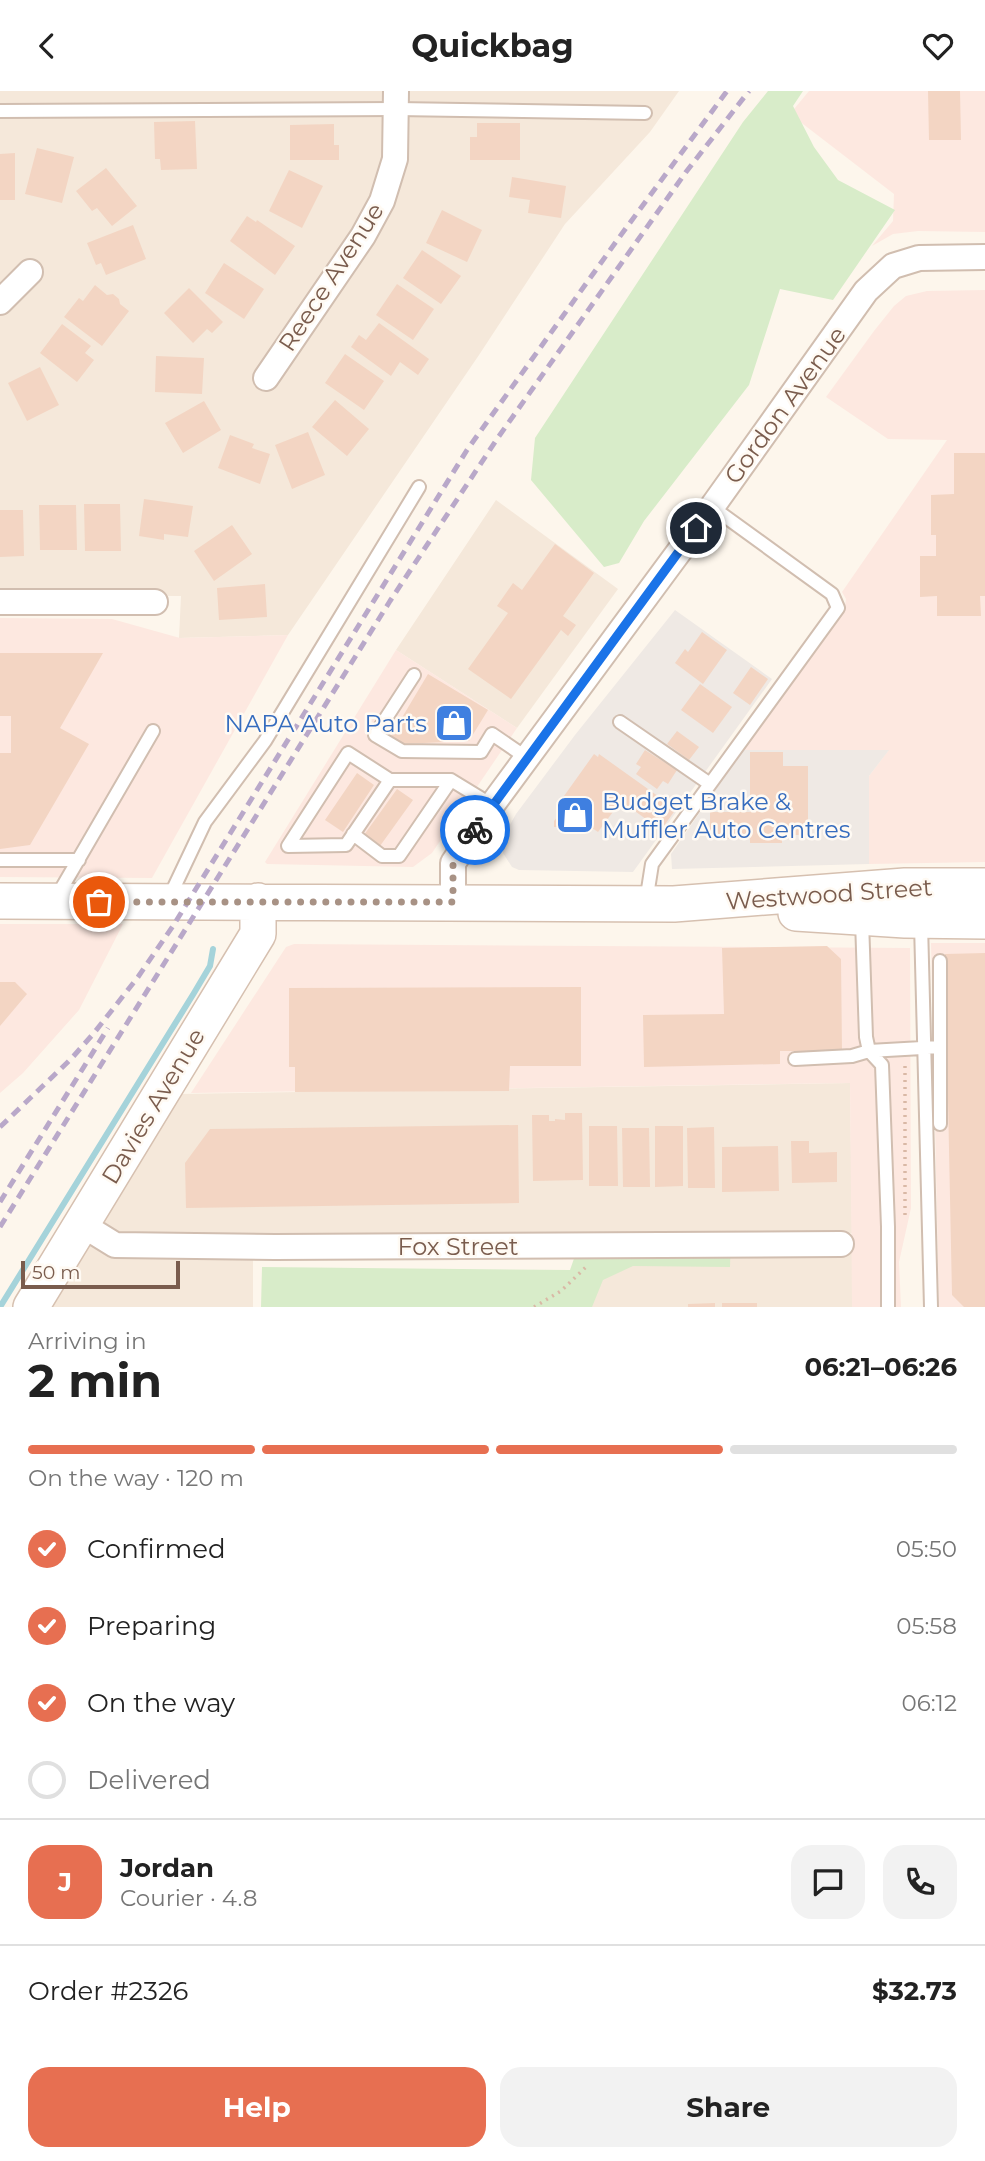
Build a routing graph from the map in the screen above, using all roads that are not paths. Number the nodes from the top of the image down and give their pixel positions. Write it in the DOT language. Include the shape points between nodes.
graph roads {
  1 [pos="396,100"];
  2 [pos="0,111"];
  3 [pos="645,113"];
  4 [pos="985,257"];
  5 [pos="30,272"];
  6 [pos="0,302"];
  7 [pos="265,378"];
  8 [pos="419,487"];
  9 [pos="712,507"];
  10 [pos="155,601"];
  11 [pos="0,602"];
  12 [pos="414,675"];
  13 [pos="620,722"];
  14 [pos="153,731"];
  15 [pos="527,758"];
  16 [pos="390,780"];
  17 [pos="451,780"];
  18 [pos="710,784"];
  19 [pos="492,805"];
  20 [pos="353,834"];
  21 [pos="0,860"];
  22 [pos="79,860"];
  23 [pos="985,886"];
  24 [pos="0,901"];
  25 [pos="258,901"];
  26 [pos="54,902"];
  27 [pos="167,902"];
  28 [pos="453,902"];
  29 [pos="660,905"];
  30 [pos="862,917"];
  31 [pos="922,920"];
  32 [pos="985,921"];
  33 [pos="940,961"];
  34 [pos="924,1047"];
  35 [pos="940,1047"];
  36 [pos="869,1051"];
  37 [pos="795,1059"];
  38 [pos="940,1124"];
  39 [pos="81,1224"];
  40 [pos="841,1244"];
  41 [pos="31,1307"];
  42 [pos="888,1307"];
  43 [pos="931,1307"];
  1 -- 2 [label="lane"];
  1 -- 3 [label="lane"];
  1 -- 7 [label="street, Reece Avenue" via="395,159 382,201"];
  4 -- 9 [label="street, Gordon Avenue" via="919,258 893,266 866,291"];
  5 -- 6 [label="street"];
  8 -- 27 [label="lane" via="265,741 205,822"];
  9 -- 15 [label="street, Gordon Avenue"];
  9 -- 18 [label="lane" via="832,594 838,608"];
  10 -- 11 [label="street"];
  12 -- 15 [label="lane" via="375,735 402,751 481,752 492,734"];
  13 -- 18 [label="lane"];
  14 -- 22 [label="lane"];
  15 -- 19 [label="street, Gordon Avenue"];
  16 -- 17 [label="lane"];
  16 -- 20 [label="lane"];
  16 -- 20 [label="lane" via="348,753 288,846 346,845"];
  17 -- 19 [label="lane"];
  17 -- 20 [label="lane" via="398,856 382,856"];
  18 -- 29 [label="lane" via="652,864"];
  19 -- 28 [label="street, Gordon Avenue" via="453,863"];
  21 -- 22 [label="lane"];
  22 -- 26 [label="lane"];
  23 -- 29 [label="main road, Westwood Street" via="905,886"];
  24 -- 26 [label="main road, Westwood Street"];
  25 -- 27 [label="main road, Westwood Street"];
  25 -- 28 [label="main road, Westwood Street"];
  25 -- 39 [label="main road, Davies Avenue" via="258,934"];
  26 -- 27 [label="main road, Westwood Street"];
  28 -- 29 [label="main road, Westwood Street"];
  29 -- 30 [label="main road, Westwood Street"];
  30 -- 31 [label="main road, Westwood Street"];
  30 -- 36 [label="lane"];
  31 -- 32 [label="main road, Westwood Street"];
  31 -- 34 [label="lane"];
  33 -- 35 [label="lane"];
  34 -- 35 [label="lane"];
  34 -- 36 [label="lane"];
  34 -- 43 [label="lane"];
  35 -- 38 [label="lane"];
  36 -- 37 [label="lane"];
  36 -- 42 [label="lane" via="882,1065"];
  39 -- 40 [label="street, Fox Street" via="116,1245"];
  39 -- 41 [label="main road, Davies Avenue"];
}
